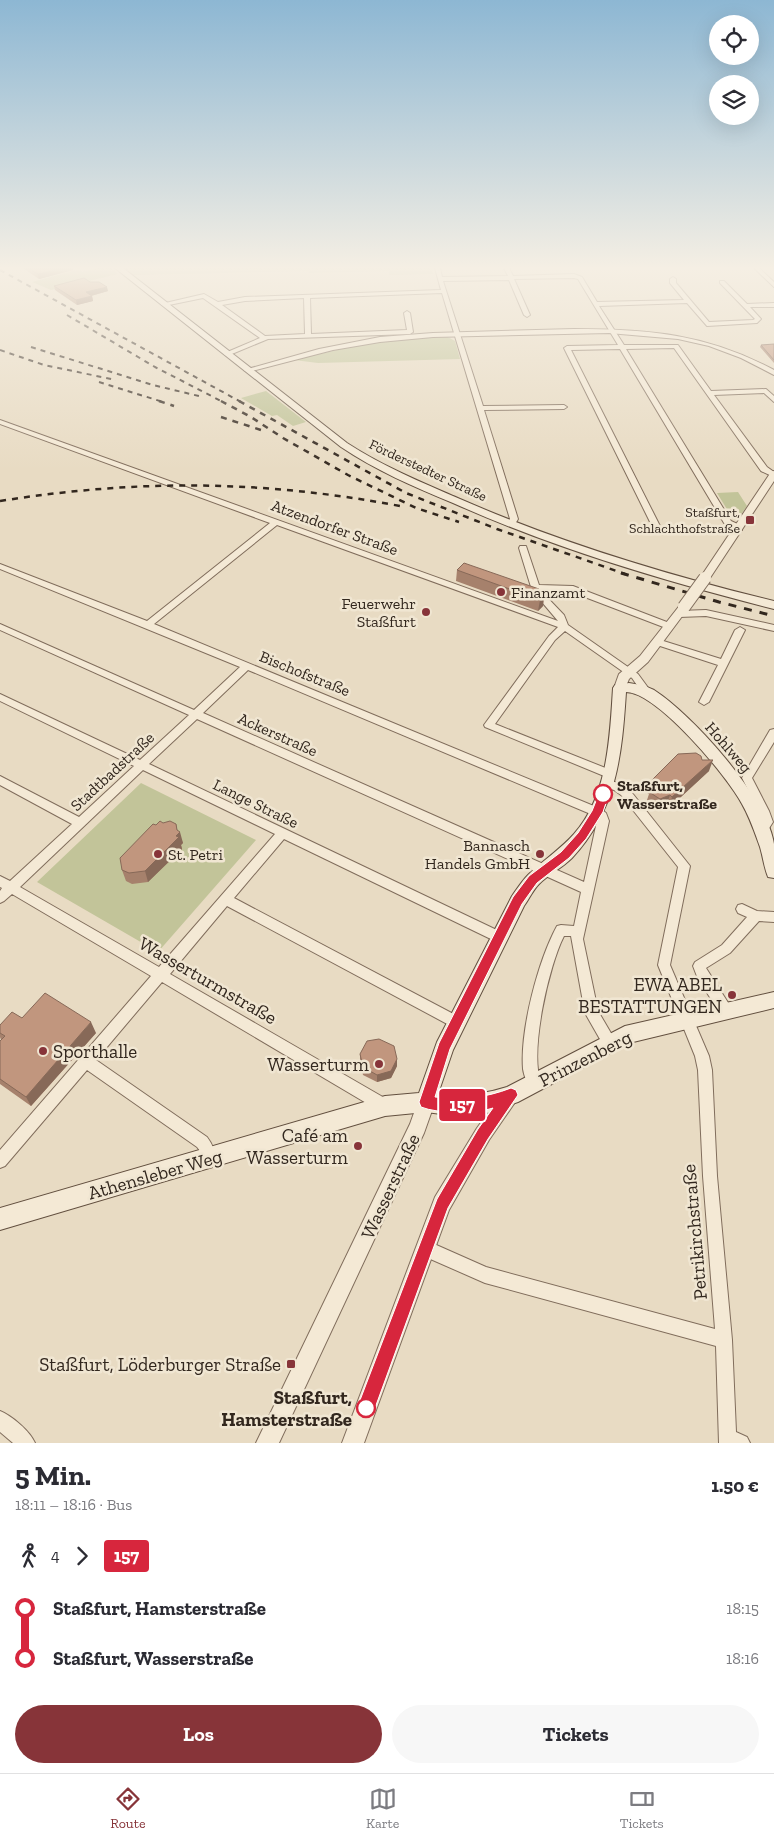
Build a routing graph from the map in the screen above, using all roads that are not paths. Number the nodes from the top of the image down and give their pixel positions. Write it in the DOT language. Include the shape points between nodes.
graph roads {
  1 [pos="203,335"];
  2 [pos="260,335"];
  3 [pos="325,335"];
  4 [pos="448,335"];
  5 [pos="457,335"];
  6 [pos="615,335"];
  7 [pos="662,335"];
  8 [pos="308,336"];
  9 [pos="264,338"];
  10 [pos="622,346"];
  11 [pos="227,354"];
  12 [pos="278,362"];
  13 [pos="239,364"];
  14 [pos="248,370"];
  15 [pos="774,373"];
  16 [pos="711,393"];
  17 [pos="774,400"];
  18 [pos="564,407"];
  19 [pos="481,408"];
  20 [pos="0,422"];
  21 [pos="774,475"];
  22 [pos="276,522"];
  23 [pos="511,524"];
  24 [pos="739,528"];
  25 [pos="659,532"];
  26 [pos="523,548"];
  27 [pos="0,566"];
  28 [pos="534,588"];
  29 [pos="774,605"];
  30 [pos="681,610"];
  31 [pos="148,625"];
  32 [pos="564,626"];
  33 [pos="669,626"];
  34 [pos="0,627"];
  35 [pos="774,628"];
  36 [pos="740,630"];
  37 [pos="657,642"];
  38 [pos="723,663"];
  39 [pos="246,667"];
  40 [pos="629,672"];
  41 [pos="620,688"];
  42 [pos="644,689"];
  43 [pos="0,697"];
  44 [pos="704,702"];
  45 [pos="195,715"];
  46 [pos="774,733"];
  47 [pos="141,766"];
  48 [pos="608,779"];
  49 [pos="0,780"];
  50 [pos="597,812"];
  51 [pos="80,823"];
  52 [pos="768,830"];
  53 [pos="282,834"];
  54 [pos="544,870"];
  55 [pos="774,872"];
  56 [pos="0,881"];
  57 [pos="12,888"];
  58 [pos="587,889"];
  59 [pos="0,898"];
  60 [pos="226,900"];
  61 [pos="742,909"];
  62 [pos="756,916"];
  63 [pos="774,917"];
  64 [pos="578,932"];
  65 [pos="499,937"];
  66 [pos="160,975"];
  67 [pos="774,1000"];
  68 [pos="727,1012"];
  69 [pos="686,1020"];
  70 [pos="456,1022"];
  71 [pos="610,1044"];
  72 [pos="86,1061"];
  73 [pos="534,1083"];
  74 [pos="511,1095"];
  75 [pos="426,1102"];
  76 [pos="385,1106"];
  77 [pos="208,1158"];
  78 [pos="0,1161"];
  79 [pos="0,1219"];
  80 [pos="425,1248"];
  81 [pos="724,1340"];
  82 [pos="0,1420"];
  83 [pos="733,1441"];
  84 [pos="26,1443"];
  85 [pos="267,1443"];
  86 [pos="353,1443"];
  1 -- 11 [label="main road, Förderstedter Straße"];
  2 -- 9 [label="street"];
  3 -- 8 [label="street"];
  4 -- 12 [label="street" via="364,342"];
  5 -- 19 [label="street"];
  6 -- 10 [label="street"];
  7 -- 15 [label="street" via="698,342 744,357"];
  8 -- 9 [label="street"];
  9 -- 11 [label="street"];
  10 -- 16 [label="street" via="676,346"];
  10 -- 24 [label="street" via="728,523"];
  10 -- 25 [label="street" via="567,348"];
  11 -- 13 [label="main road, Förderstedter Straße"];
  12 -- 13 [label="street"];
  12 -- 14 [label="street"];
  13 -- 14 [label="main road, Förderstedter Straße"];
  14 -- 23 [label="main road, Förderstedter Straße" via="356,453"];
  16 -- 17 [label="street" via="766,391"];
  16 -- 21 [label="street" via="764,468"];
  18 -- 19 [label="street"];
  19 -- 23 [label="street" via="514,520"];
  20 -- 22 [label="street, Atzendorfer Straße"];
  21 -- 24 [label="street"];
  22 -- 31 [label="street"];
  22 -- 32 [label="street, Atzendorfer Straße"];
  23 -- 29 [label="main road, Förderstedter Straße" via="656,572"];
  24 -- 30 [label="street, bridge"];
  26 -- 28 [label="street"];
  27 -- 31 [label="street, Bischofstraße"];
  28 -- 32 [label="street" via="561,617"];
  28 -- 33 [label="street" via="570,588"];
  30 -- 33 [label="street"];
  30 -- 35 [label="street"];
  31 -- 39 [label="street, Bischofstraße"];
  32 -- 40 [label="street, Atzendorfer Straße"];
  32 -- 48 [label="street, Petrikirchstraße" via="490,725"];
  33 -- 37 [label="street"];
  34 -- 45 [label="street, Ackerstraße"];
  36 -- 38 [label="street"];
  37 -- 38 [label="street"];
  37 -- 40 [label="street"];
  38 -- 44 [label="street"];
  39 -- 45 [label="street, Stadtbadstraße"];
  39 -- 50 [label="street, Bischofstraße"];
  40 -- 41 [label="street"];
  40 -- 42 [label="street, Atzendorfer Straße"];
  41 -- 42 [label="main road"];
  41 -- 48 [label="main road, Wasserstraße" via="616,743"];
  42 -- 52 [label="main road, Hohlweg" via="724,764"];
  43 -- 47 [label="street, Lange Straße"];
  45 -- 47 [label="street, Stadtbadstraße"];
  45 -- 54 [label="street, Ackerstraße"];
  46 -- 52 [label="street" via="747,778 765,814"];
  47 -- 51 [label="street, Stadtbadstraße"];
  47 -- 53 [label="street, Lange Straße"];
  48 -- 50 [label="main road, Wasserstraße"];
  48 -- 69 [label="street, Petrikirchstraße" via="625,792 684,866 664,965"];
  49 -- 51 [label="street"];
  50 -- 54 [label="main road, Wasserstraße" via="571,849"];
  50 -- 58 [label="street" via="604,822"];
  51 -- 57 [label="street, Stadtbadstraße"];
  52 -- 55 [label="main road, Hohlweg"];
  53 -- 60 [label="street"];
  53 -- 65 [label="street, Lange Straße"];
  54 -- 58 [label="street, Ackerstraße"];
  54 -- 65 [label="main road, Wasserstraße" via="518,901"];
  56 -- 57 [label="street, Wasserturmstraße"];
  57 -- 59 [label="street, Stadtbadstraße"];
  57 -- 66 [label="street, Wasserturmstraße"];
  58 -- 64 [label="street"];
  60 -- 66 [label="street"];
  60 -- 70 [label="street"];
  61 -- 62 [label="street"];
  62 -- 63 [label="street"];
  62 -- 68 [label="street" via="726,949 699,966"];
  64 -- 71 [label="street" via="592,1013"];
  64 -- 73 [label="street" via="561,930 545,967 531,1049 530,1070"];
  65 -- 70 [label="main road, Wasserstraße"];
  66 -- 72 [label="street"];
  66 -- 76 [label="street, Wasserturmstraße"];
  67 -- 68 [label="main road, Prinzenberg"];
  68 -- 69 [label="main road, Prinzenberg"];
  69 -- 71 [label="main road, Prinzenberg" via="625,1035"];
  69 -- 81 [label="street, Petrikirchstraße" via="705,1070"];
  70 -- 75 [label="main road, Wasserstraße"];
  71 -- 73 [label="main road, Prinzenberg"];
  72 -- 77 [label="street" via="202,1142 207,1148"];
  72 -- 78 [label="street"];
  73 -- 74 [label="main road, Prinzenberg"];
  74 -- 75 [label="main road, Prinzenberg" via="487,1103 449,1105"];
  74 -- 80 [label="street" via="483,1134 442,1204"];
  75 -- 76 [label="main road, Athensleber Weg"];
  75 -- 85 [label="street, Wasserstraße" via="415,1134"];
  76 -- 77 [label="main road, Athensleber Weg"];
  77 -- 79 [label="main road, Athensleber Weg"];
  80 -- 81 [label="street" via="485,1275"];
  80 -- 86 [label="street"];
  81 -- 83 [label="street, Petrikirchstraße"];
  82 -- 84 [label="street"];
}
